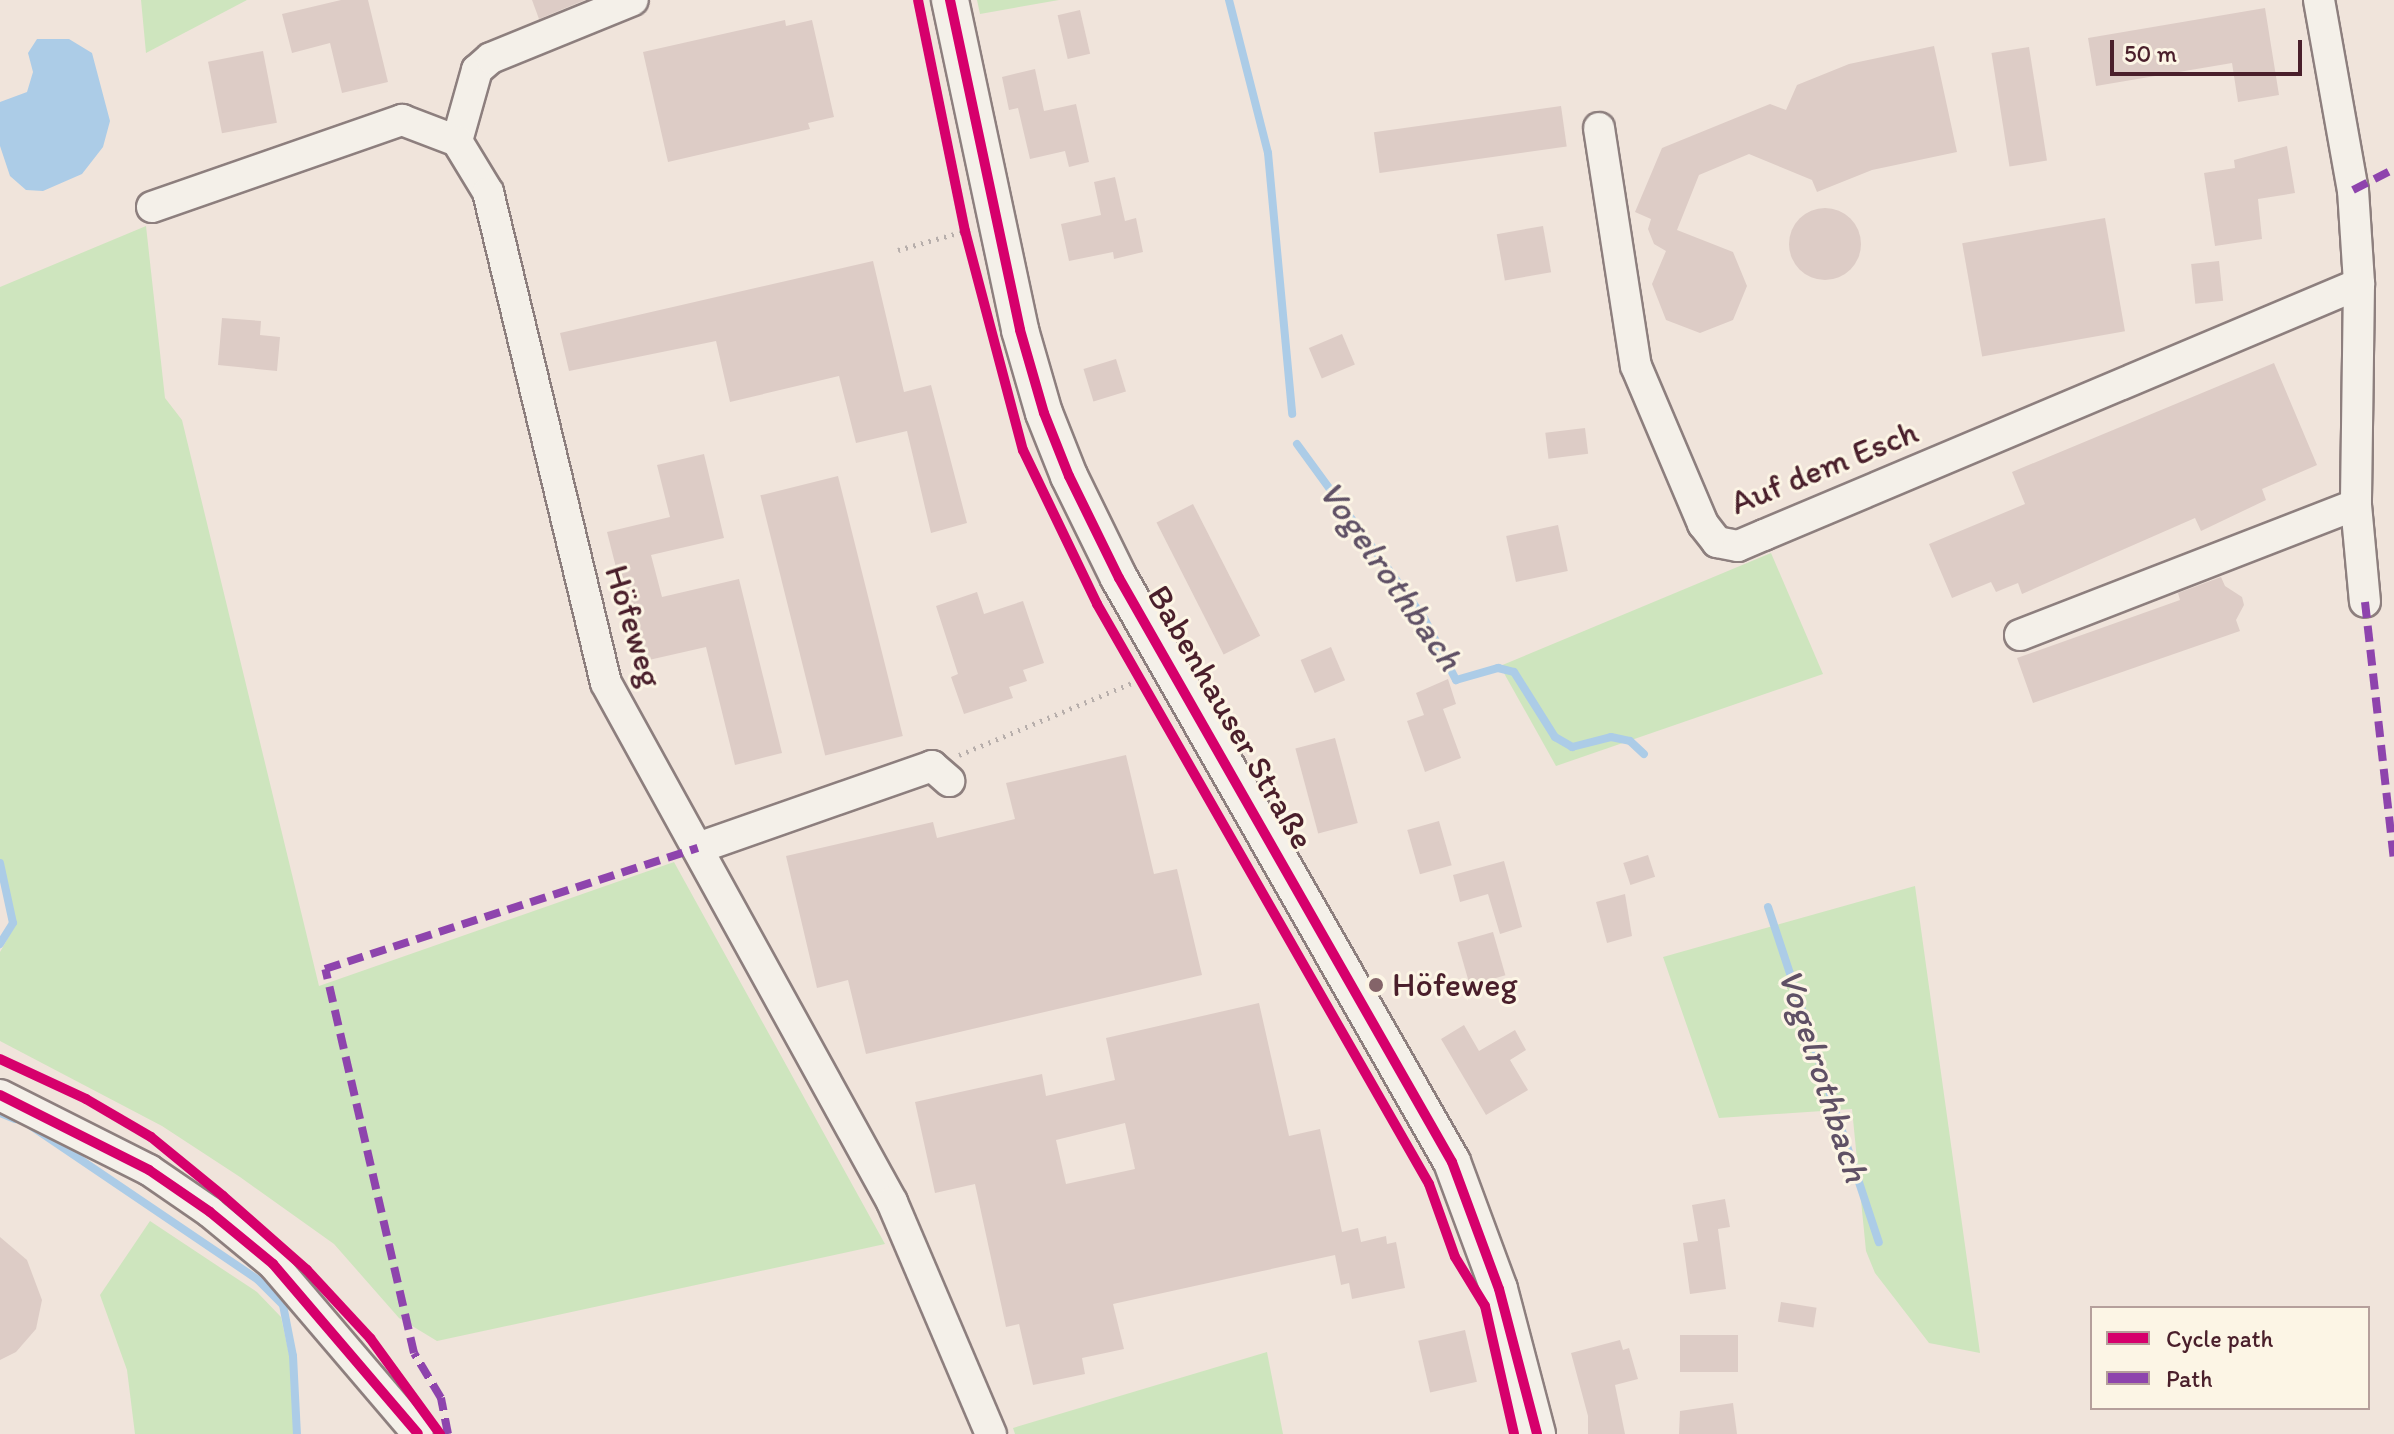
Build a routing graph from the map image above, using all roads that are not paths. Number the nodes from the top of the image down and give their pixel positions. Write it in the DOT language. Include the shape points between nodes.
graph roads {
  1 [pos="633,0"];
  2 [pos="950,0"];
  3 [pos="2319,0"];
  4 [pos="1599,128"];
  5 [pos="457,141"];
  6 [pos="152,207"];
  7 [pos="2359,284"];
  8 [pos="2356,505"];
  9 [pos="2365,602"];
  10 [pos="2020,635"];
  11 [pos="941,773"];
  12 [pos="698,848"];
  13 [pos="0,1095"];
  14 [pos="418,1434"];
  15 [pos="991,1434"];
  16 [pos="1537,1434"];
  1 -- 5 [label="street" via="491,58 477,70"];
  2 -- 16 [label="main road, Babenhauser Straße" via="1020,330 1064,464 1126,591 1452,1162 1499,1289"];
  3 -- 7 [label="street" via="2353,190"];
  4 -- 7 [label="street, Auf dem Esch" via="1636,366 1703,524 1717,542 1738,546"];
  5 -- 6 [label="street" via="402,120"];
  5 -- 12 [label="street, Höfeweg" via="488,192 606,683"];
  7 -- 8 [label="street"];
  8 -- 9 [label="street"];
  8 -- 10 [label="street"];
  11 -- 12 [label="street"];
  12 -- 15 [label="street, Höfeweg" via="913,1244"];
  13 -- 14 [label="street" via="149,1170 210,1212 273,1264"];
}
